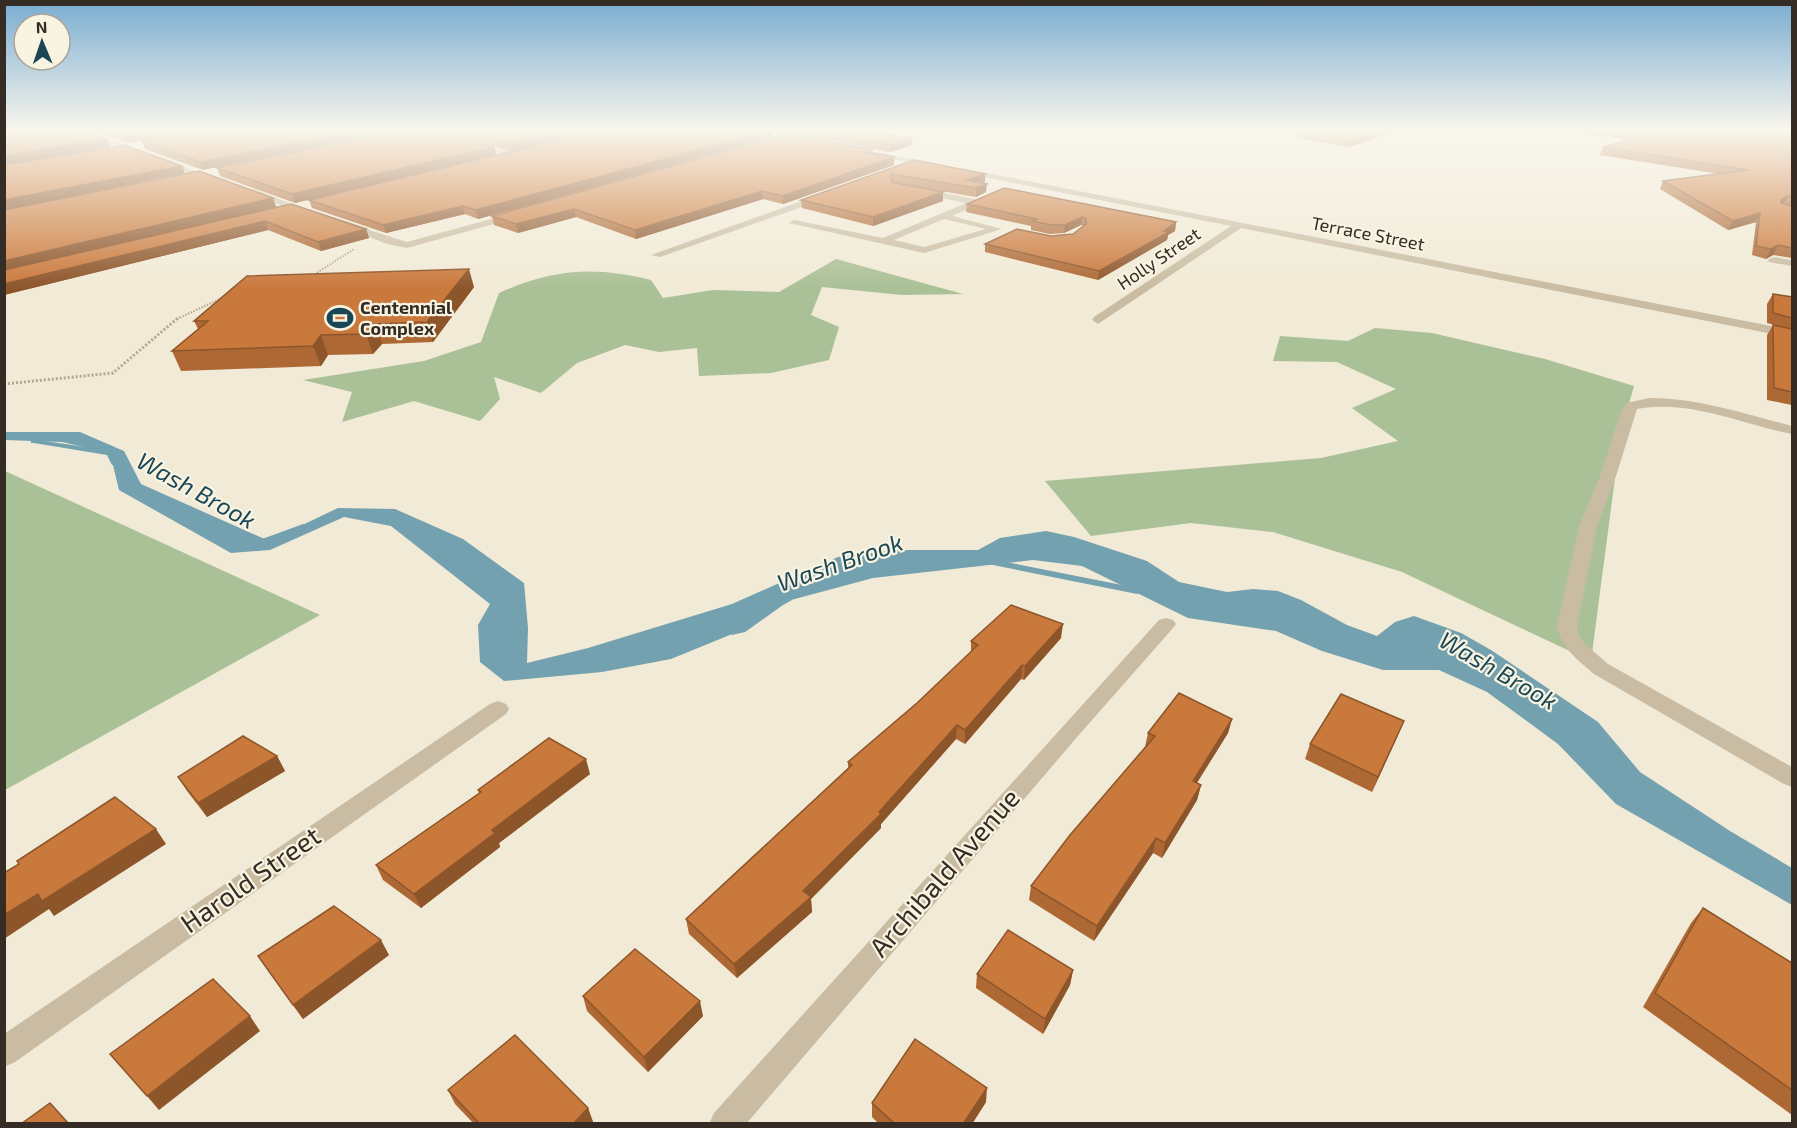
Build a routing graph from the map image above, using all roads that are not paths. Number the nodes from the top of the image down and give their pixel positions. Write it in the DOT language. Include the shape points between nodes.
graph roads {
  1 [pos="1021,184"];
  2 [pos="1025,184"];
  3 [pos="243,188"];
  4 [pos="907,188"];
  5 [pos="1011,188"];
  6 [pos="834,192"];
  7 [pos="1001,192"];
  8 [pos="976,202"];
  9 [pos="312,203"];
  10 [pos="294,208"];
  11 [pos="273,212"];
  12 [pos="527,212"];
  13 [pos="942,216"];
  14 [pos="320,217"];
  15 [pos="338,223"];
  16 [pos="794,224"];
  17 [pos="1239,225"];
  18 [pos="884,241"];
  19 [pos="656,255"];
  20 [pos="1773,260"];
  21 [pos="1792,263"];
  22 [pos="1098,320"];
  23 [pos="1792,334"];
  24 [pos="1792,430"];
  25 [pos="1166,624"];
  26 [pos="498,709"];
  27 [pos="1792,778"];
  28 [pos="4,1052"];
  29 [pos="725,1124"];
  1 -- 5 [label="street"];
  2 -- 17 [label="street, Terrace Street"];
  3 -- 10 [label="street"];
  4 -- 8 [label="street"];
  6 -- 19 [label="street"];
  7 -- 8 [label="street"];
  8 -- 13 [label="street"];
  9 -- 10 [label="street"];
  10 -- 11 [label="street"];
  10 -- 14 [label="street"];
  12 -- 15 [label="street" via="413,244 382,239"];
  13 -- 18 [label="street"];
  13 -- 18 [label="street" via="1002,230 924,250"];
  16 -- 18 [label="street"];
  17 -- 22 [label="street, Holly Street"];
  17 -- 23 [label="street, Terrace Street"];
  20 -- 21 [label="street"];
  24 -- 27 [label="street" via="1679,403 1632,406 1588,526 1567,626 1578,649 1601,669"];
  25 -- 29 [label="street, Archibald Avenue"];
  26 -- 28 [label="street, Harold Street"];
}
